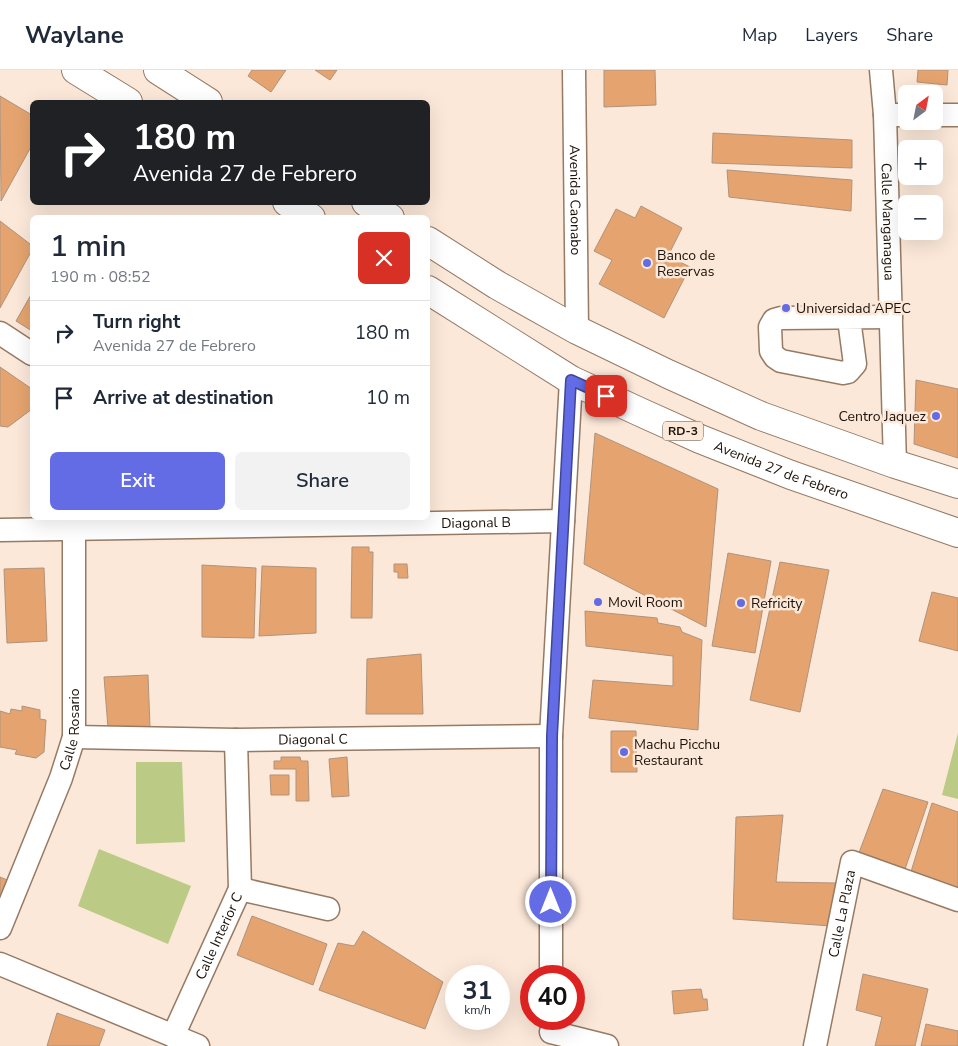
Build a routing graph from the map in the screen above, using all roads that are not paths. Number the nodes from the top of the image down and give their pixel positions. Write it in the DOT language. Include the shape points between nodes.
graph roads {
  1 [pos="76,70"];
  2 [pos="158,70"];
  3 [pos="574,70"];
  4 [pos="881,70"];
  5 [pos="125,100"];
  6 [pos="205,100"];
  7 [pos="896,115"];
  8 [pos="943,115"];
  9 [pos="958,115"];
  10 [pos="292,205"];
  11 [pos="370,205"];
  12 [pos="306,215"];
  13 [pos="386,215"];
  14 [pos="430,242"];
  15 [pos="430,291"];
  16 [pos="891,318"];
  17 [pos="849,319"];
  18 [pos="577,330"];
  19 [pos="0,333"];
  20 [pos="30,353"];
  21 [pos="571,380"];
  22 [pos="895,464"];
  23 [pos="958,484"];
  24 [pos="563,521"];
  25 [pos="74,523"];
  26 [pos="0,530"];
  27 [pos="958,533"];
  28 [pos="552,736"];
  29 [pos="74,737"];
  30 [pos="236,740"];
  31 [pos="240,888"];
  32 [pos="958,900"];
  33 [pos="328,909"];
  34 [pos="0,928"];
  35 [pos="0,964"];
  36 [pos="551,965"];
  37 [pos="549,1032"];
  38 [pos="173,1036"];
  39 [pos="198,1046"];
  40 [pos="607,1046"];
  41 [pos="815,1046"];
  1 -- 5 [label="highway"];
  2 -- 6 [label="highway"];
  3 -- 18 [label="street, Avenida Caonabo"];
  4 -- 7 [label="street, Calle Manganagua"];
  7 -- 16 [label="street, Calle Manganagua"];
  8 -- 9 [label="street"];
  10 -- 12 [label="highway"];
  11 -- 13 [label="highway"];
  14 -- 18 [label="highway"];
  15 -- 21 [label="highway, Avenida 27 de Febrero / RD-3"];
  16 -- 17 [label="street"];
  16 -- 22 [label="street, Calle Manganagua"];
  18 -- 22 [label="highway" via="761,416"];
  19 -- 20 [label="street"];
  21 -- 24 [label="street"];
  21 -- 27 [label="highway, Avenida 27 de Febrero / RD-3" via="700,439 791,475"];
  22 -- 23 [label="highway"];
  24 -- 25 [label="street, Diagonal B"];
  24 -- 28 [label="street"];
  25 -- 26 [label="street, Diagonal B"];
  25 -- 29 [label="street, Calle Rosario"];
  28 -- 30 [label="street, Diagonal C"];
  28 -- 36 [label="street"];
  29 -- 30 [label="street, Diagonal C"];
  29 -- 34 [label="street, Calle Rosario" via="61,778"];
  30 -- 31 [label="street, Calle Interior C"];
  31 -- 33 [label="street"];
  31 -- 38 [label="street, Calle Interior C"];
  32 -- 41 [label="street, Calle La Plaza" via="852,862"];
  35 -- 38 [label="street"];
  37 -- 40 [label="street"];
  38 -- 39 [label="street"];
}
